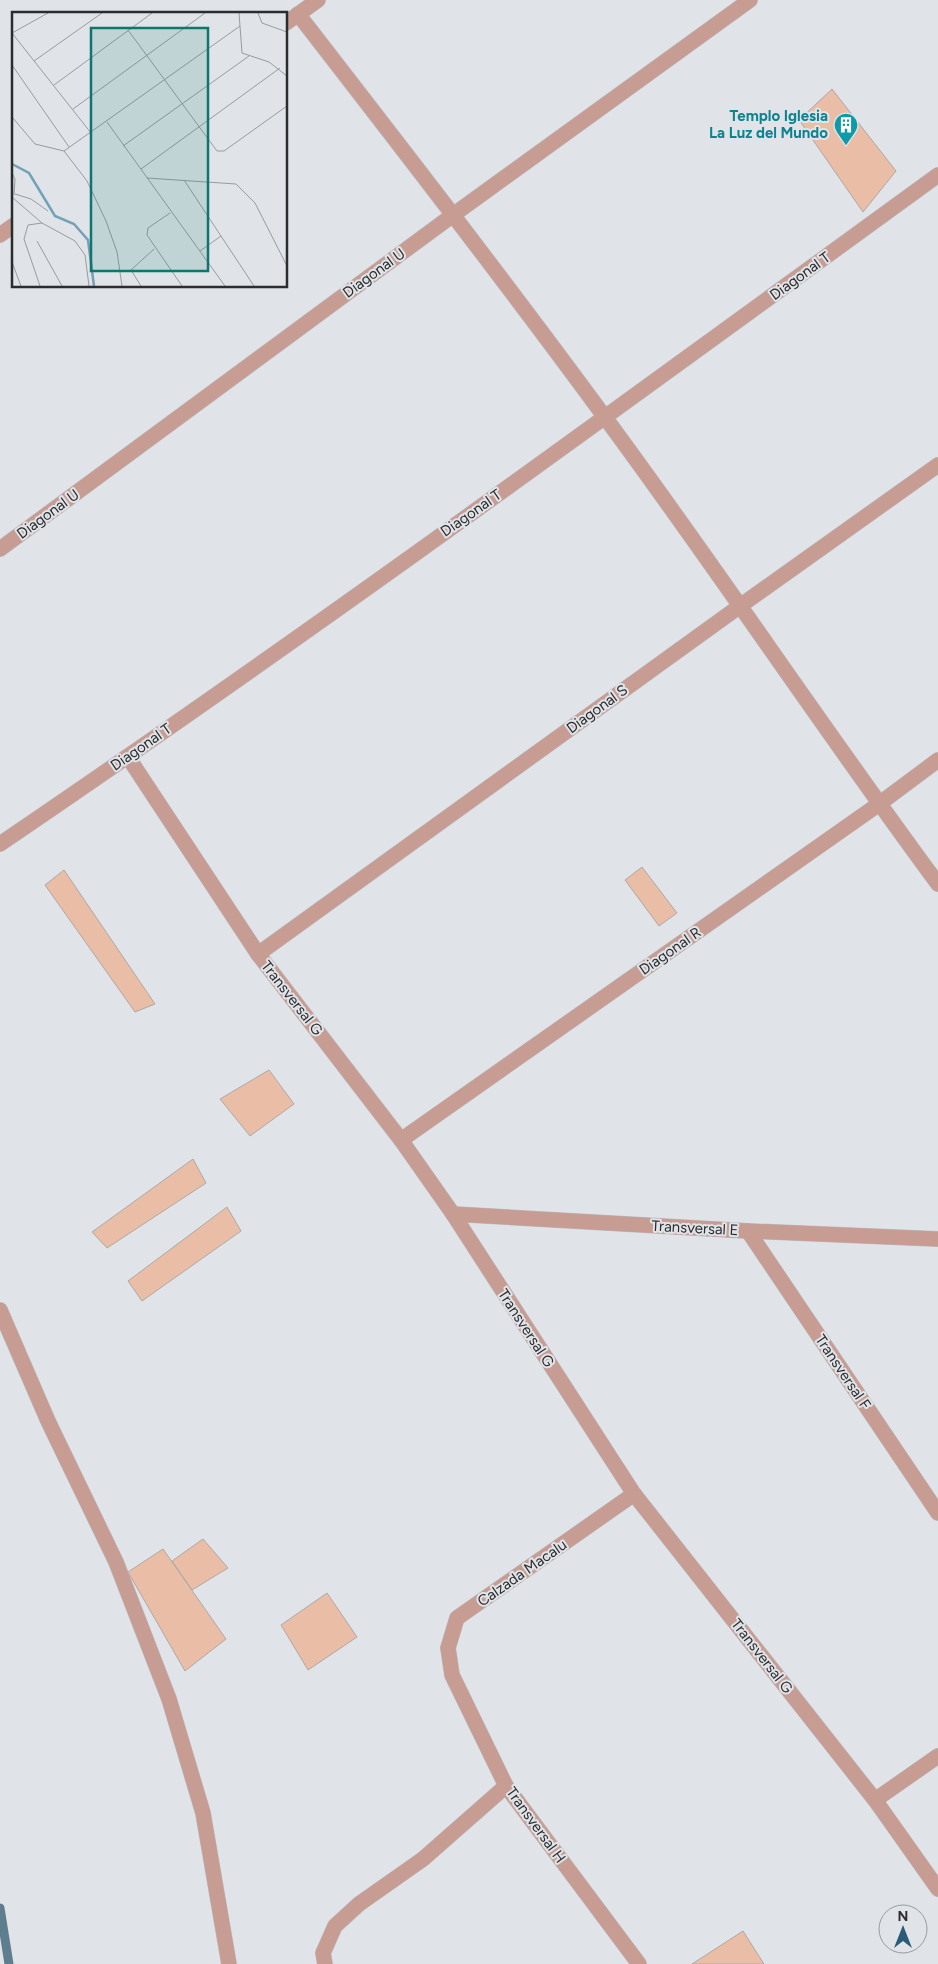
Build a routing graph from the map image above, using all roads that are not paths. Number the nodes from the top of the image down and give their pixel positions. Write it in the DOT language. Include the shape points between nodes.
graph roads {
  1 [pos="318,0"];
  2 [pos="750,0"];
  3 [pos="292,19"];
  4 [pos="938,175"];
  5 [pos="453,215"];
  6 [pos="12,226"];
  7 [pos="0,235"];
  8 [pos="605,417"];
  9 [pos="938,466"];
  10 [pos="0,549"];
  11 [pos="740,606"];
  12 [pos="128,758"];
  13 [pos="938,760"];
  14 [pos="879,804"];
  15 [pos="0,844"];
  16 [pos="938,884"];
  17 [pos="258,954"];
  18 [pos="401,1140"];
  19 [pos="453,1214"];
  20 [pos="748,1231"];
  21 [pos="938,1239"];
  22 [pos="0,1310"];
  23 [pos="634,1494"];
  24 [pos="938,1513"];
  25 [pos="452,1675"];
  26 [pos="938,1756"];
  27 [pos="506,1786"];
  28 [pos="875,1800"];
  29 [pos="938,1889"];
  30 [pos="230,1964"];
  31 [pos="325,1964"];
  32 [pos="640,1964"];
  1 -- 3 [label="street"];
  2 -- 5 [label="street, Diagonal U"];
  3 -- 5 [label="street"];
  4 -- 8 [label="street, Diagonal T"];
  5 -- 8 [label="street"];
  5 -- 10 [label="street, Diagonal U"];
  6 -- 7 [label="street"];
  8 -- 11 [label="street"];
  8 -- 12 [label="street, Diagonal T"];
  9 -- 11 [label="street, Diagonal S"];
  11 -- 14 [label="street"];
  11 -- 17 [label="street, Diagonal S"];
  12 -- 15 [label="street, Diagonal T"];
  12 -- 17 [label="street, Transversal G"];
  13 -- 14 [label="street, Diagonal R"];
  14 -- 16 [label="street"];
  14 -- 18 [label="street, Diagonal R"];
  17 -- 18 [label="street, Transversal G"];
  18 -- 19 [label="street, Transversal G"];
  19 -- 20 [label="street, Transversal E"];
  19 -- 23 [label="street, Transversal G"];
  20 -- 21 [label="street, Transversal E"];
  20 -- 24 [label="street, Transversal F"];
  22 -- 30 [label="street" via="48,1421 116,1562 169,1699 203,1813"];
  23 -- 25 [label="street, Calzada Macalu" via="457,1618 448,1648"];
  23 -- 28 [label="street, Transversal G"];
  25 -- 27 [label="street, Transversal H"];
  26 -- 28 [label="street"];
  27 -- 31 [label="street" via="423,1859 359,1904 335,1926 323,1953"];
  27 -- 32 [label="street, Transversal H"];
  28 -- 29 [label="street, Transversal G"];
}
